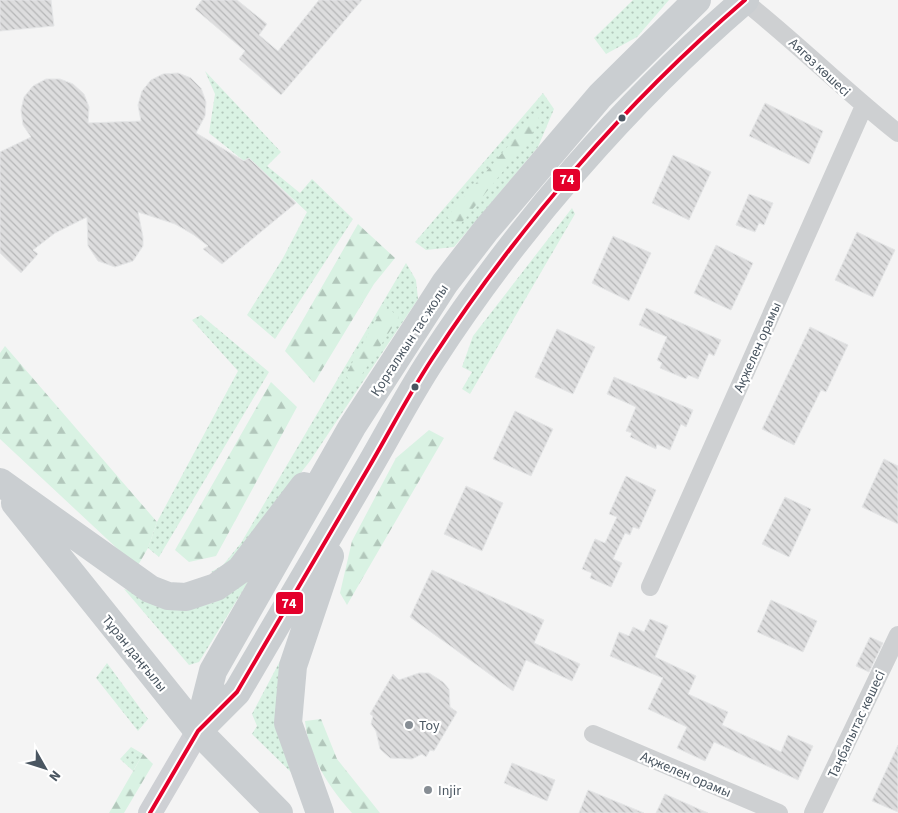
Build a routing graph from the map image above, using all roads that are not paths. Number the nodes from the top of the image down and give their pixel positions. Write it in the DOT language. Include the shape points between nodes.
graph roads {
  1 [pos="697,0"];
  2 [pos="744,0"];
  3 [pos="864,106"];
  4 [pos="898,133"];
  5 [pos="352,426"];
  6 [pos="0,483"];
  7 [pos="349,500"];
  8 [pos="650,587"];
  9 [pos="898,635"];
  10 [pos="198,731"];
  11 [pos="593,734"];
  12 [pos="150,813"];
  13 [pos="279,813"];
  14 [pos="320,813"];
  15 [pos="779,813"];
  16 [pos="813,813"];
  1 -- 5 [label="main road, Қорғалжын тас жолы" via="600,96 486,230 445,283"];
  2 -- 3 [label="street, Аягөз көшесі"];
  2 -- 7 [label="main road, Қорғалжын тас жолы" via="621,118 510,249 432,359"];
  3 -- 4 [label="street, Аягөз көшесі"];
  3 -- 8 [label="street, Ақжелен орамы"];
  5 -- 6 [label="main road" via="272,524 240,570 216,587 186,596 168,596 150,589 102,552"];
  5 -- 10 [label="main road, Қорғалжын тас жолы" via="213,671"];
  6 -- 10 [label="main road, Тұран даңғылы"];
  7 -- 10 [label="main road, Қорғалжын тас жолы" via="237,692"];
  7 -- 14 [label="main road" via="293,666 288,723"];
  9 -- 16 [label="street, Таңбалытас көшесі"];
  10 -- 12 [label="main road, Қорғалжын тас жолы"];
  10 -- 13 [label="main road, Тұран даңғылы"];
  11 -- 15 [label="street, Ақжелен орамы"];
}
